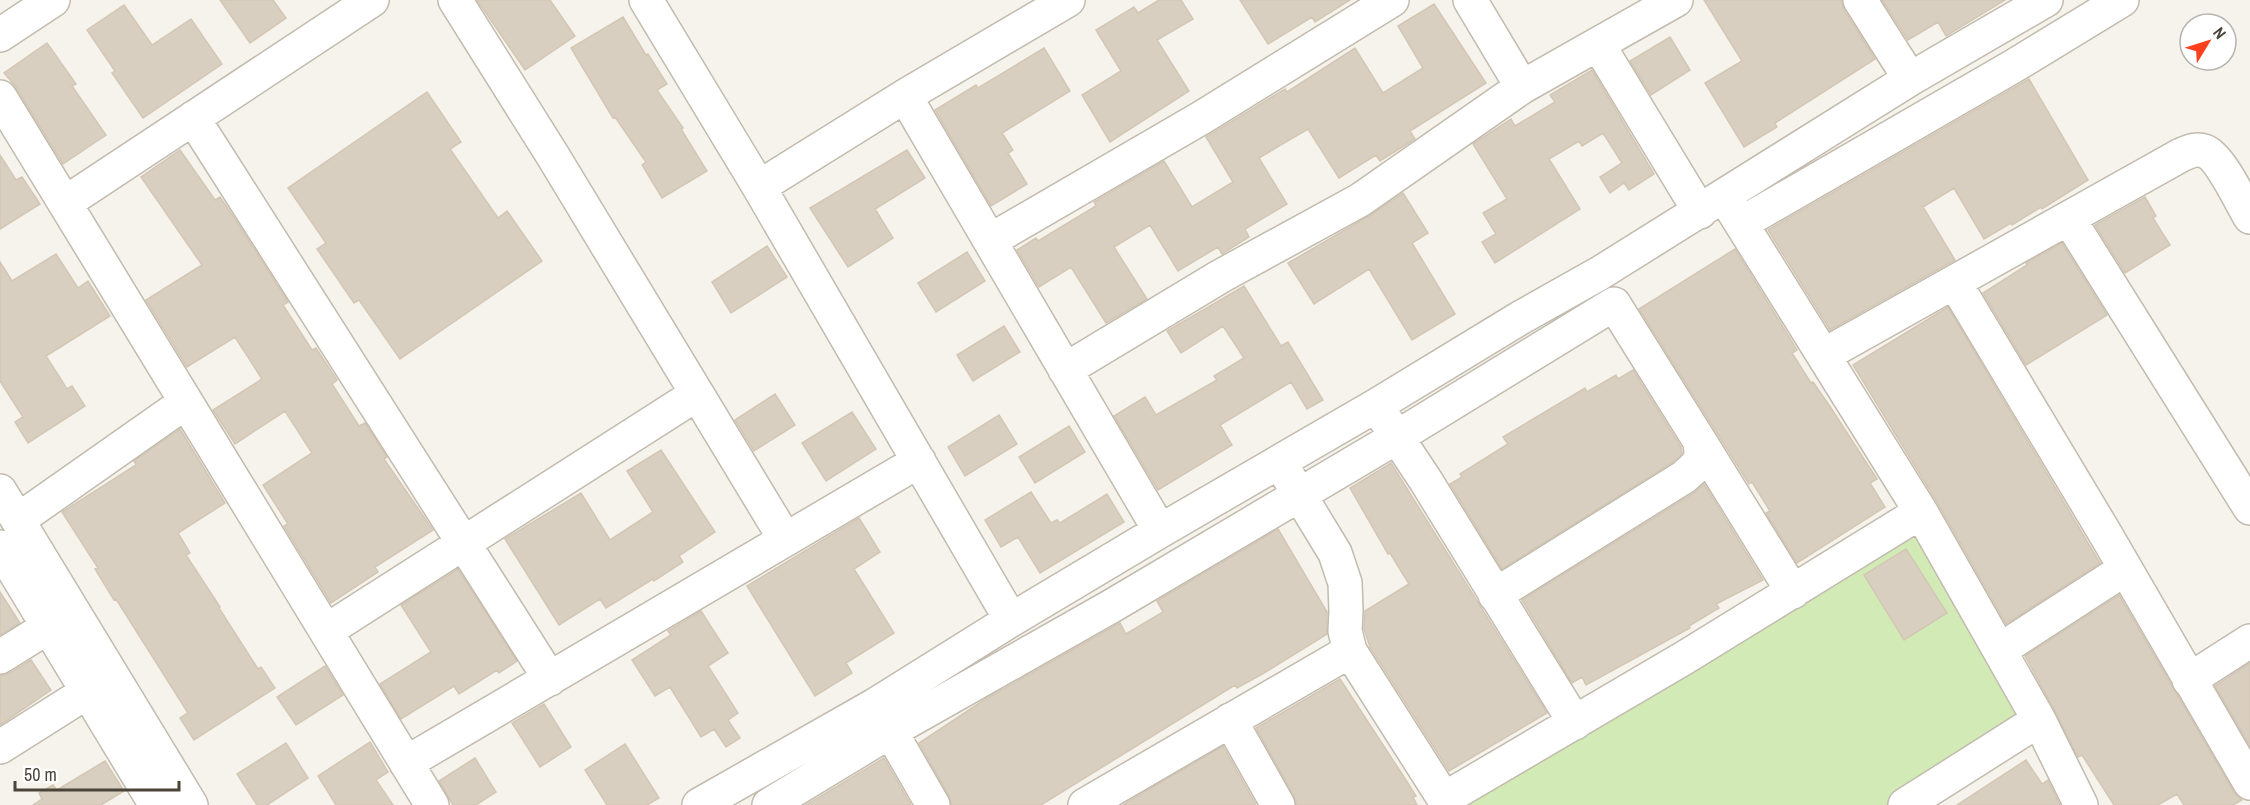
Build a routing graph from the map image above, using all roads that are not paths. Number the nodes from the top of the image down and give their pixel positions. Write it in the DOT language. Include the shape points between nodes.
graph roads {
  1 [pos="53,0"];
  2 [pos="372,0"];
  3 [pos="455,0"];
  4 [pos="646,0"];
  5 [pos="1470,0"];
  6 [pos="1676,0"];
  7 [pos="1860,0"];
  8 [pos="2046,0"];
  9 [pos="2122,0"];
  10 [pos="1050,4"];
  11 [pos="1376,4"];
  12 [pos="0,35"];
  13 [pos="1598,44"];
  14 [pos="1910,79"];
  15 [pos="1522,87"];
  16 [pos="905,96"];
  17 [pos="0,97"];
  18 [pos="194,118"];
  19 [pos="759,187"];
  20 [pos="64,203"];
  21 [pos="1712,204"];
  22 [pos="2250,217"];
  23 [pos="2069,219"];
  24 [pos="1742,223"];
  25 [pos="991,240"];
  26 [pos="1955,283"];
  27 [pos="1824,355"];
  28 [pos="1065,370"];
  29 [pos="697,394"];
  30 [pos="186,402"];
  31 [pos="1377,405"];
  32 [pos="1397,436"];
  33 [pos="1699,440"];
  34 [pos="919,461"];
  35 [pos="1280,461"];
  36 [pos="0,491"];
  37 [pos="1298,495"];
  38 [pos="2250,508"];
  39 [pos="1921,512"];
  40 [pos="18,520"];
  41 [pos="1160,531"];
  42 [pos="785,539"];
  43 [pos="464,543"];
  44 [pos="3,561"];
  45 [pos="2125,569"];
  46 [pos="1793,592"];
  47 [pos="1495,595"];
  48 [pos="1011,620"];
  49 [pos="60,627"];
  50 [pos="326,631"];
  51 [pos="2250,641"];
  52 [pos="2000,650"];
  53 [pos="1350,651"];
  54 [pos="0,657"];
  55 [pos="550,679"];
  56 [pos="2189,680"];
  57 [pos="87,692"];
  58 [pos="883,718"];
  59 [pos="1230,720"];
  60 [pos="2039,720"];
  61 [pos="1575,723"];
  62 [pos="0,747"];
  63 [pos="406,763"];
  64 [pos="2250,783"];
  65 [pos="1446,802"];
  66 [pos="1916,802"];
  67 [pos="156,805"];
  68 [pos="191,805"];
  69 [pos="432,805"];
  70 [pos="699,805"];
  71 [pos="769,805"];
  72 [pos="933,805"];
  73 [pos="1085,805"];
  74 [pos="1278,805"];
  75 [pos="2081,805"];
  1 -- 12 [label="street"];
  2 -- 18 [label="street"];
  3 -- 29 [label="street"];
  4 -- 19 [label="street"];
  5 -- 15 [label="street"];
  6 -- 13 [label="street"];
  7 -- 14 [label="street"];
  8 -- 14 [label="street"];
  9 -- 24 [label="street"];
  10 -- 16 [label="street"];
  11 -- 25 [label="street" via="1201,118"];
  13 -- 15 [label="street"];
  13 -- 21 [label="street"];
  14 -- 21 [label="street"];
  15 -- 28 [label="street" via="1360,200 1221,276"];
  16 -- 19 [label="street"];
  16 -- 25 [label="street"];
  17 -- 20 [label="street"];
  18 -- 20 [label="street"];
  18 -- 43 [label="street"];
  19 -- 34 [label="street"];
  20 -- 30 [label="street"];
  21 -- 24 [label="street"];
  21 -- 31 [label="street"];
  22 -- 23 [label="street" via="2215,159 2196,150"];
  23 -- 26 [label="street"];
  23 -- 38 [label="street"];
  24 -- 27 [label="street"];
  25 -- 28 [label="street"];
  26 -- 27 [label="street"];
  26 -- 45 [label="street"];
  27 -- 39 [label="street"];
  28 -- 41 [label="street"];
  29 -- 42 [label="street"];
  29 -- 43 [label="street"];
  30 -- 40 [label="street"];
  30 -- 50 [label="street"];
  31 -- 32 [label="street"];
  31 -- 35 [label="street"];
  32 -- 33 [label="street" via="1614,304"];
  32 -- 37 [label="street"];
  32 -- 47 [label="street"];
  33 -- 46 [label="street"];
  33 -- 47 [label="street" via="1702,454 1698,465 1684,477"];
  34 -- 42 [label="street"];
  34 -- 48 [label="street"];
  35 -- 37 [label="street"];
  35 -- 41 [label="street"];
  36 -- 40 [label="street"];
  37 -- 53 [label="street" via="1335,553 1345,583 1345,631"];
  37 -- 58 [label="street" via="1110,607"];
  39 -- 46 [label="street"];
  39 -- 52 [label="street"];
  40 -- 49 [label="street"];
  41 -- 48 [label="street"];
  42 -- 55 [label="street"];
  43 -- 50 [label="street"];
  43 -- 55 [label="street"];
  44 -- 49 [label="street"];
  45 -- 52 [label="street"];
  45 -- 56 [label="street"];
  46 -- 61 [label="street"];
  47 -- 61 [label="street"];
  48 -- 58 [label="street"];
  49 -- 54 [label="street"];
  49 -- 57 [label="street"];
  49 -- 68 [label="street"];
  50 -- 63 [label="street"];
  51 -- 56 [label="street"];
  52 -- 60 [label="street"];
  53 -- 59 [label="street"];
  53 -- 65 [label="street"];
  55 -- 63 [label="street"];
  56 -- 64 [label="street"];
  57 -- 62 [label="street"];
  57 -- 67 [label="street"];
  58 -- 70 [label="street"];
  58 -- 71 [label="street"];
  58 -- 72 [label="street"];
  59 -- 73 [label="street"];
  59 -- 74 [label="street"];
  60 -- 66 [label="street"];
  60 -- 75 [label="street"];
  61 -- 65 [label="street"];
  63 -- 69 [label="street"];
}
